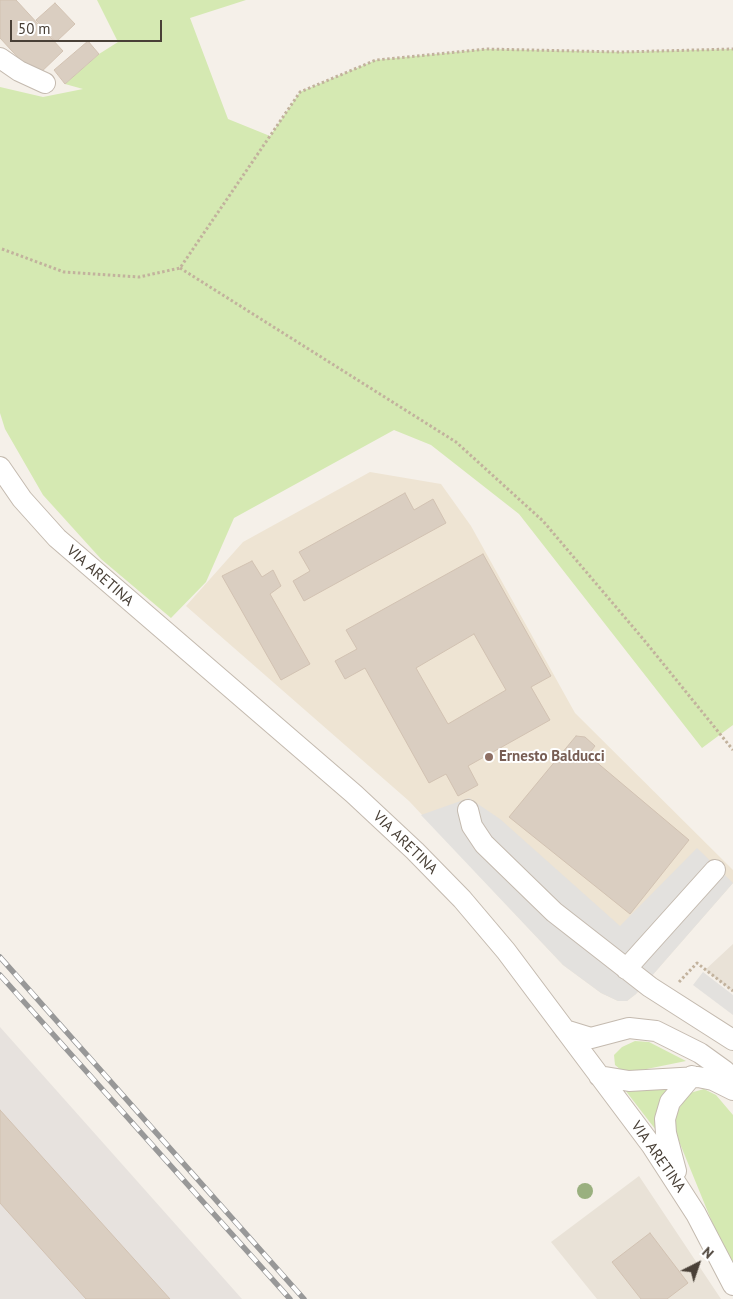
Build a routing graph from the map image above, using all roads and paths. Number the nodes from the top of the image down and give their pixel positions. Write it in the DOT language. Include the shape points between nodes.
graph roads {
  1 [pos="733,49"];
  2 [pos="0,58"];
  3 [pos="45,82"];
  4 [pos="2,249"];
  5 [pos="180,268"];
  6 [pos="0,467"];
  7 [pos="733,750"];
  8 [pos="468,810"];
  9 [pos="715,870"];
  10 [pos="626,968"];
  11 [pos="676,985"];
  12 [pos="733,991"];
  13 [pos="565,1030"];
  14 [pos="600,1038"];
  15 [pos="733,1040"];
  16 [pos="599,1076"];
  17 [pos="692,1076"];
  18 [pos="733,1082"];
  19 [pos="733,1090"];
  20 [pos="681,1189"];
  21 [pos="733,1285"];
  22 [pos="733,1296"];
  23 [pos="729,1299"];
  1 -- 5 [label="path" via="621,52 486,49 376,60 300,92"];
  2 -- 3 [label="street" via="19,71"];
  4 -- 5 [label="path" via="64,272 139,277"];
  5 -- 7 [label="path" via="456,442 543,521"];
  6 -- 13 [label="street, VIA ARETINA" via="22,499 61,542 354,794 427,863 494,937"];
  8 -- 10 [label="street" via="477,836 492,853 568,924"];
  9 -- 10 [label="street"];
  10 -- 15 [label="street"];
  11 -- 12 [label="path" via="697,963"];
  13 -- 14 [label="street"];
  13 -- 16 [label="street, VIA ARETINA"];
  14 -- 16 [label="street" via="591,1057"];
  14 -- 18 [label="street" via="629,1028 656,1031 705,1056 725,1071"];
  16 -- 17 [label="street" via="629,1081"];
  16 -- 20 [label="street, VIA ARETINA"];
  17 -- 19 [label="street" via="713,1080"];
  17 -- 20 [label="street" via="675,1095 665,1119"];
  20 -- 21 [label="street, VIA ARETINA"];
  22 -- 23 [label="street"];
}
